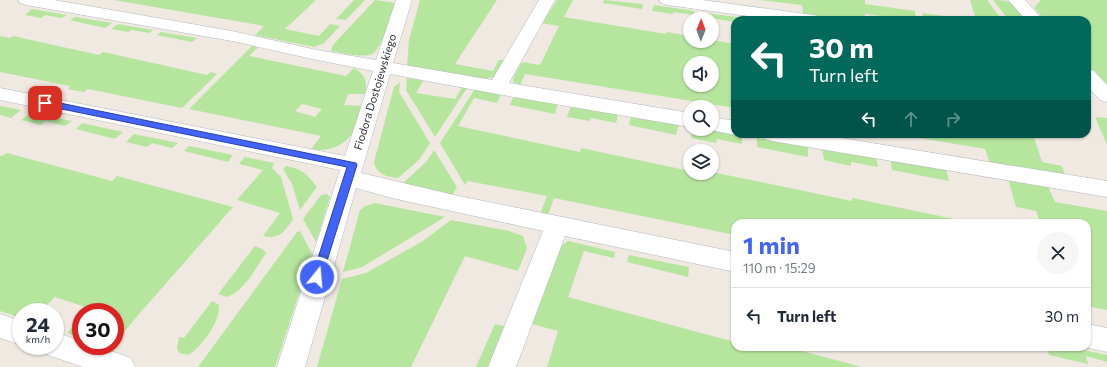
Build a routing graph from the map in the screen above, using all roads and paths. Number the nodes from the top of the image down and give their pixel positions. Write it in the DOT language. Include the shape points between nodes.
graph roads {
  1 [pos="26,0"];
  2 [pos="404,0"];
  3 [pos="547,0"];
  4 [pos="667,0"];
  5 [pos="1016,0"];
  6 [pos="726,4"];
  7 [pos="791,16"];
  8 [pos="1031,16"];
  9 [pos="383,66"];
  10 [pos="1091,80"];
  11 [pos="497,88"];
  12 [pos="0,94"];
  13 [pos="1107,96"];
  14 [pos="683,119"];
  15 [pos="719,125"];
  16 [pos="731,127"];
  17 [pos="796,138"];
  18 [pos="351,171"];
  19 [pos="1107,189"];
  20 [pos="557,225"];
  21 [pos="731,261"];
  22 [pos="0,326"];
  23 [pos="12,330"];
  24 [pos="1091,337"];
  25 [pos="1107,340"];
  26 [pos="64,348"];
  27 [pos="121,367"];
  28 [pos="291,367"];
  29 [pos="502,367"];
  1 -- 9 [label="street" via="232,36 317,55"];
  2 -- 9 [label="street, Fiodora Dostojewskiego"];
  3 -- 11 [label="street"];
  4 -- 6 [label="street"];
  5 -- 8 [label="street"];
  6 -- 7 [label="street"];
  9 -- 11 [label="street"];
  9 -- 18 [label="street, Fiodora Dostojewskiego"];
  10 -- 13 [label="street"];
  11 -- 14 [label="street"];
  12 -- 18 [label="street"];
  15 -- 16 [label="street"];
  17 -- 19 [label="street"];
  18 -- 20 [label="street" via="392,190"];
  18 -- 28 [label="street, Fiodora Dostojewskiego"];
  20 -- 21 [label="street"];
  20 -- 29 [label="street"];
  22 -- 23 [label="street"];
  24 -- 25 [label="street"];
  26 -- 27 [label="street"];
}
